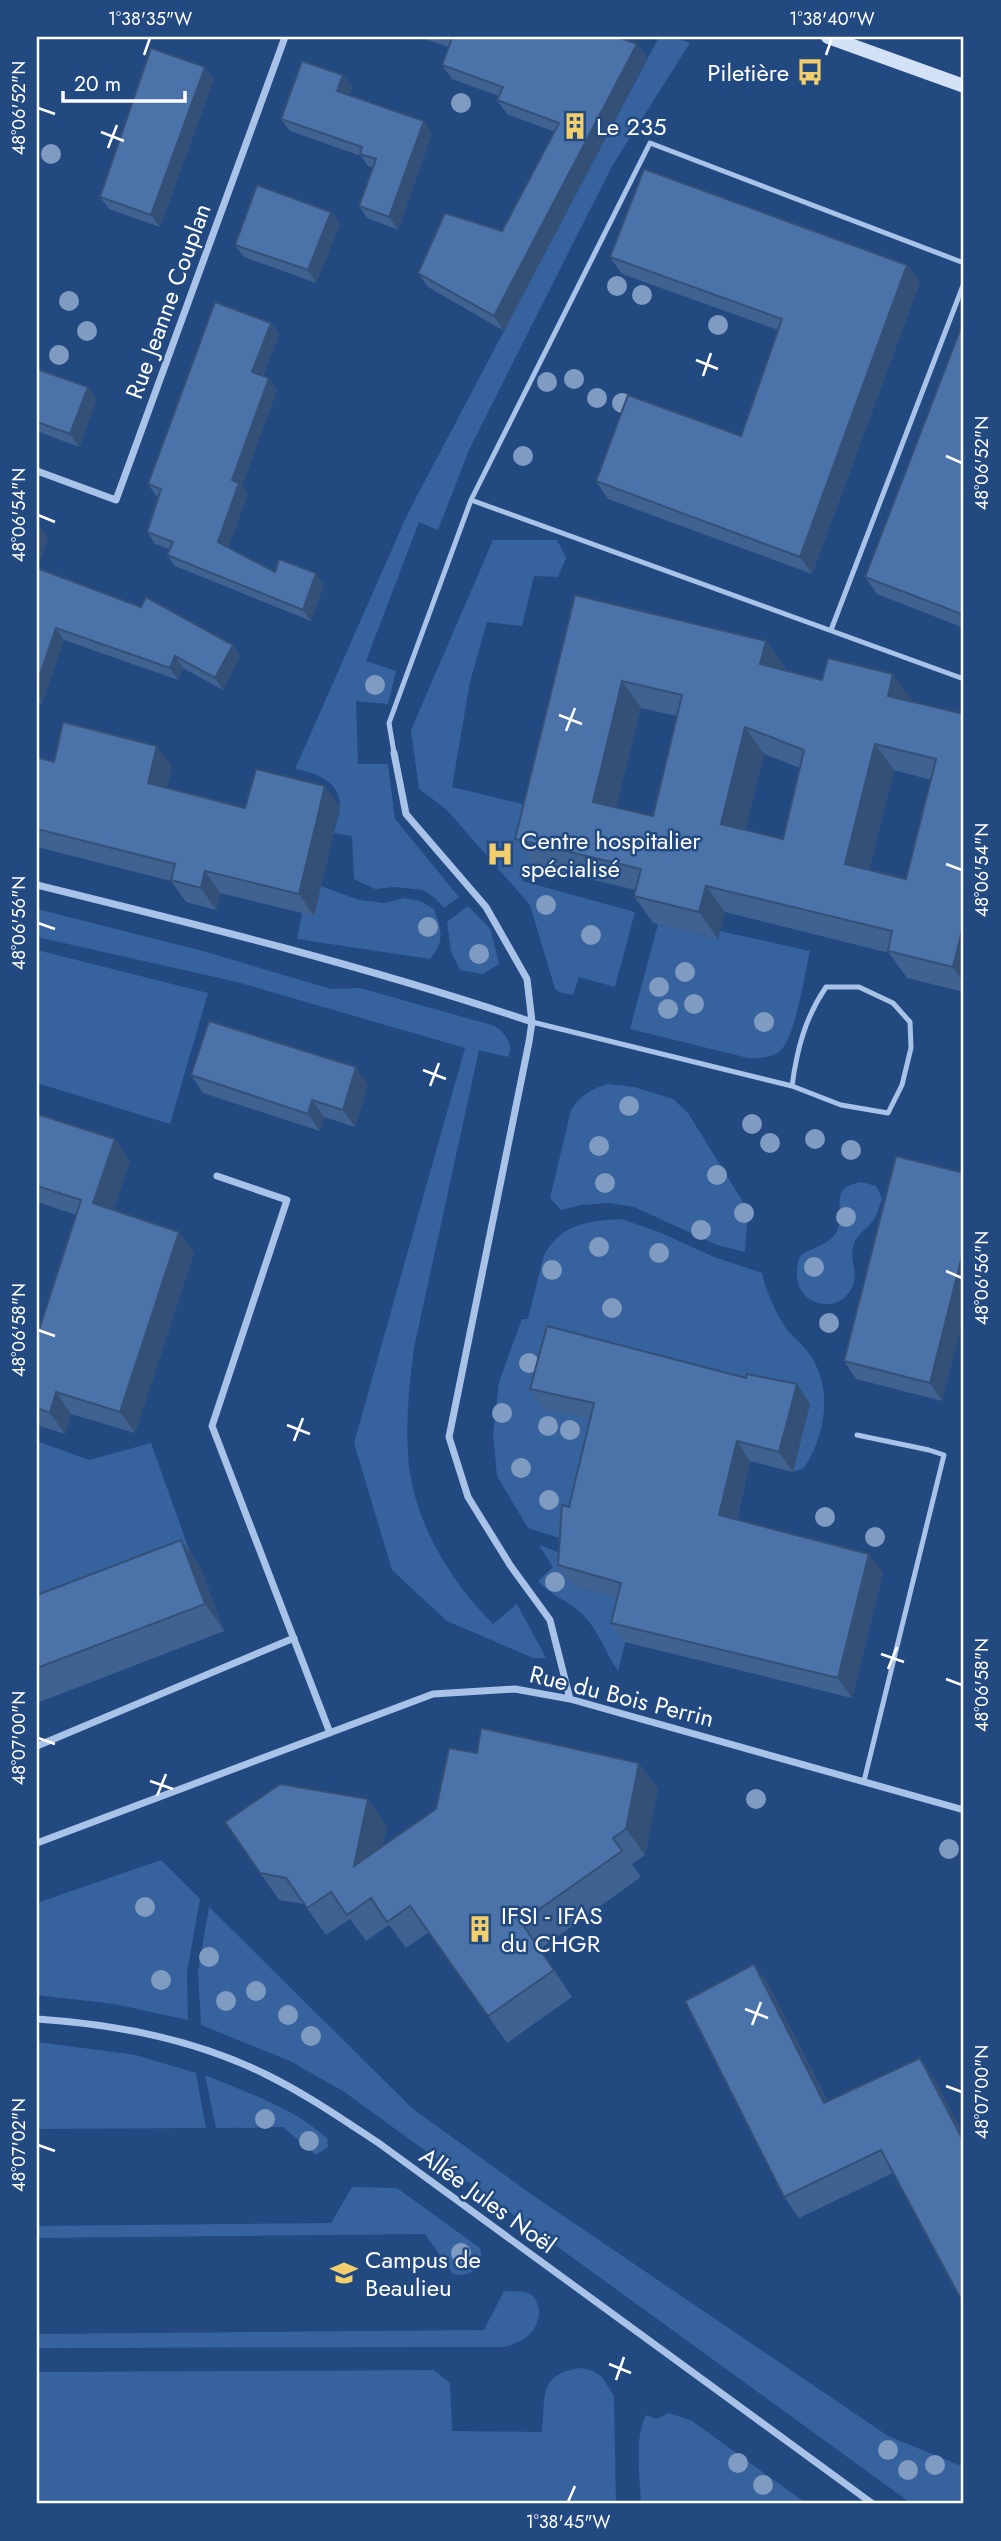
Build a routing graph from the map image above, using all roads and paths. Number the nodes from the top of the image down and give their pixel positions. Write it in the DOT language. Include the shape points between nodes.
graph roads {
  1 [pos="285,37"];
  2 [pos="828,37"];
  3 [pos="964,86"];
  4 [pos="964,263"];
  5 [pos="964,283"];
  6 [pos="37,471"];
  7 [pos="471,500"];
  8 [pos="831,630"];
  9 [pos="964,679"];
  10 [pos="394,753"];
  11 [pos="37,885"];
  12 [pos="532,1022"];
  13 [pos="792,1086"];
  14 [pos="217,1176"];
  15 [pos="857,1435"];
  16 [pos="293,1639"];
  17 [pos="570,1699"];
  18 [pos="330,1733"];
  19 [pos="37,1746"];
  20 [pos="864,1781"];
  21 [pos="964,1810"];
  22 [pos="37,1843"];
  23 [pos="37,2019"];
  24 [pos="873,2504"];
  1 -- 6 [label="street, Rue Jeanne Couplan" via="116,500"];
  2 -- 3 [label="main road"];
  4 -- 7 [label="lane" via="650,143"];
  5 -- 8 [label="lane"];
  7 -- 8 [label="lane"];
  7 -- 10 [label="lane" via="388,723"];
  8 -- 9 [label="lane"];
  10 -- 12 [label="street" via="406,814 486,907 527,979"];
  11 -- 12 [label="street" via="262,941"];
  12 -- 13 [label="lane"];
  12 -- 17 [label="street" via="449,1437 468,1497 550,1620"];
  13 -- 13 [label="lane" via="841,1105 888,1113 902,1085 911,1048 910,1021 893,1003 859,987 826,987 802,1036"];
  14 -- 16 [label="street" via="287,1200 212,1426"];
  15 -- 20 [label="lane" via="944,1455"];
  16 -- 18 [label="street"];
  16 -- 19 [label="street"];
  17 -- 18 [label="street, Rue du Bois Perrin" via="515,1689 433,1694"];
  17 -- 20 [label="street, Rue du Bois Perrin"];
  18 -- 22 [label="street, Rue du Bois Perrin"];
  20 -- 21 [label="street, Rue du Bois Perrin"];
  23 -- 24 [label="street, Allée Jules Noël" via="105,2025 195,2047 264,2074 320,2104"];
}
